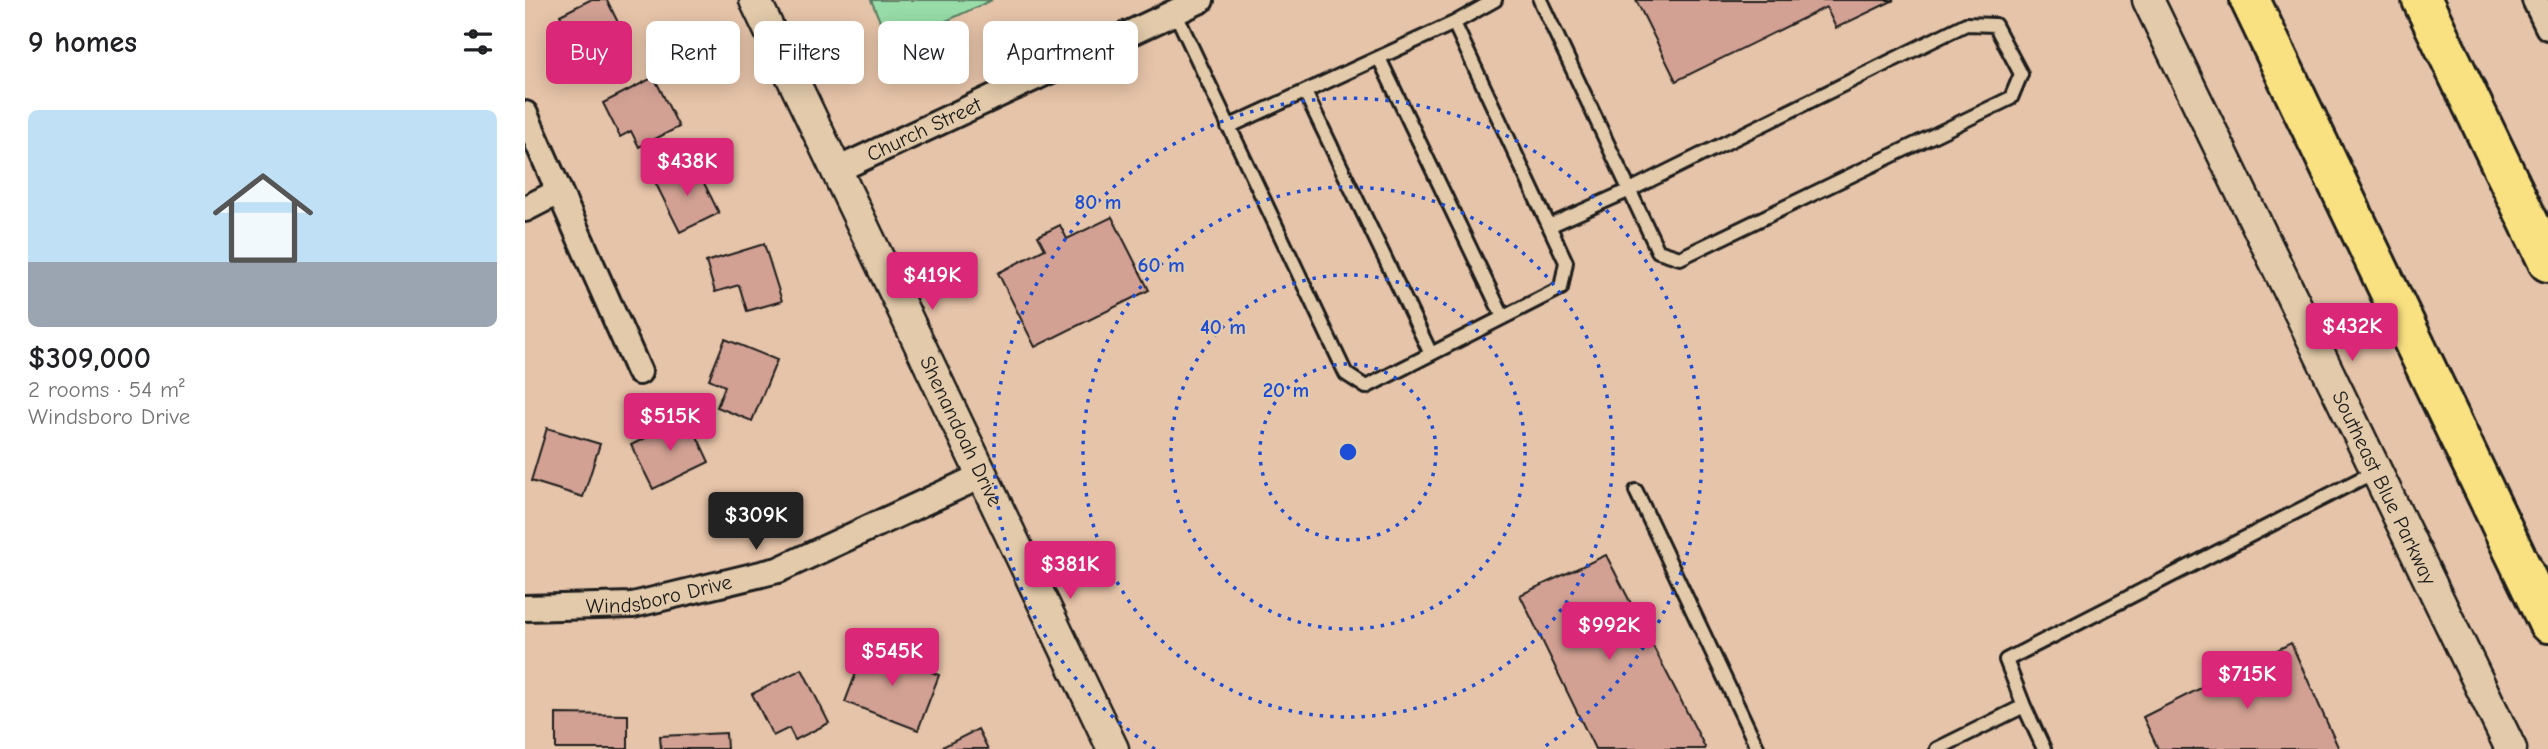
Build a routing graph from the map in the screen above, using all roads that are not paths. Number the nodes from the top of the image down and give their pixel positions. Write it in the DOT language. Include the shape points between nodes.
graph roads {
  1 [pos="755,0"];
  2 [pos="1201,0"];
  3 [pos="1495,0"];
  4 [pos="1540,0"];
  5 [pos="2148,0"];
  6 [pos="2250,0"];
  7 [pos="2422,0"];
  8 [pos="2535,0"];
  9 [pos="1175,12"];
  10 [pos="1454,23"];
  11 [pos="2548,27"];
  12 [pos="1379,58"];
  13 [pos="1305,92"];
  14 [pos="525,114"];
  15 [pos="1228,127"];
  16 [pos="837,170"];
  17 [pos="1630,190"];
  18 [pos="558,192"];
  19 [pos="525,209"];
  20 [pos="1549,226"];
  21 [pos="2548,262"];
  22 [pos="1503,317"];
  23 [pos="1431,354"];
  24 [pos="639,372"];
  25 [pos="2376,471"];
  26 [pos="981,475"];
  27 [pos="1636,491"];
  28 [pos="525,608"];
  29 [pos="2548,623"];
  30 [pos="2024,706"];
  31 [pos="1113,749"];
  32 [pos="1758,749"];
  33 [pos="1937,749"];
  34 [pos="2044,749"];
  35 [pos="2511,749"];
  1 -- 16 [label="street, Shenandoah Drive"];
  2 -- 9 [label="street, Church Street"];
  3 -- 10 [label="lane"];
  4 -- 17 [label="lane"];
  5 -- 25 [label="street, Southeast Blue Parkway"];
  6 -- 29 [label="highway"];
  7 -- 21 [label="highway"];
  8 -- 11 [label="street"];
  9 -- 15 [label="lane"];
  9 -- 16 [label="street, Church Street"];
  10 -- 12 [label="lane"];
  10 -- 20 [label="lane"];
  12 -- 13 [label="lane"];
  12 -- 22 [label="lane"];
  13 -- 15 [label="lane"];
  13 -- 23 [label="lane"];
  14 -- 18 [label="street"];
  15 -- 23 [label="lane" via="1346,374 1366,387"];
  16 -- 26 [label="street, Shenandoah Drive"];
  17 -- 17 [label="lane" via="1658,251 1680,258 2011,98 2021,74 1995,24 1966,23"];
  17 -- 20 [label="lane"];
  18 -- 19 [label="street"];
  18 -- 24 [label="street"];
  20 -- 22 [label="lane" via="1566,262 1561,288"];
  22 -- 23 [label="lane"];
  25 -- 30 [label="lane" via="2006,660"];
  25 -- 35 [label="street, Southeast Blue Parkway"];
  26 -- 28 [label="street, Windsboro Drive" via="778,570 633,605"];
  26 -- 31 [label="street, Shenandoah Drive"];
  27 -- 32 [label="lane"];
  30 -- 33 [label="lane"];
  30 -- 34 [label="lane"];
}
